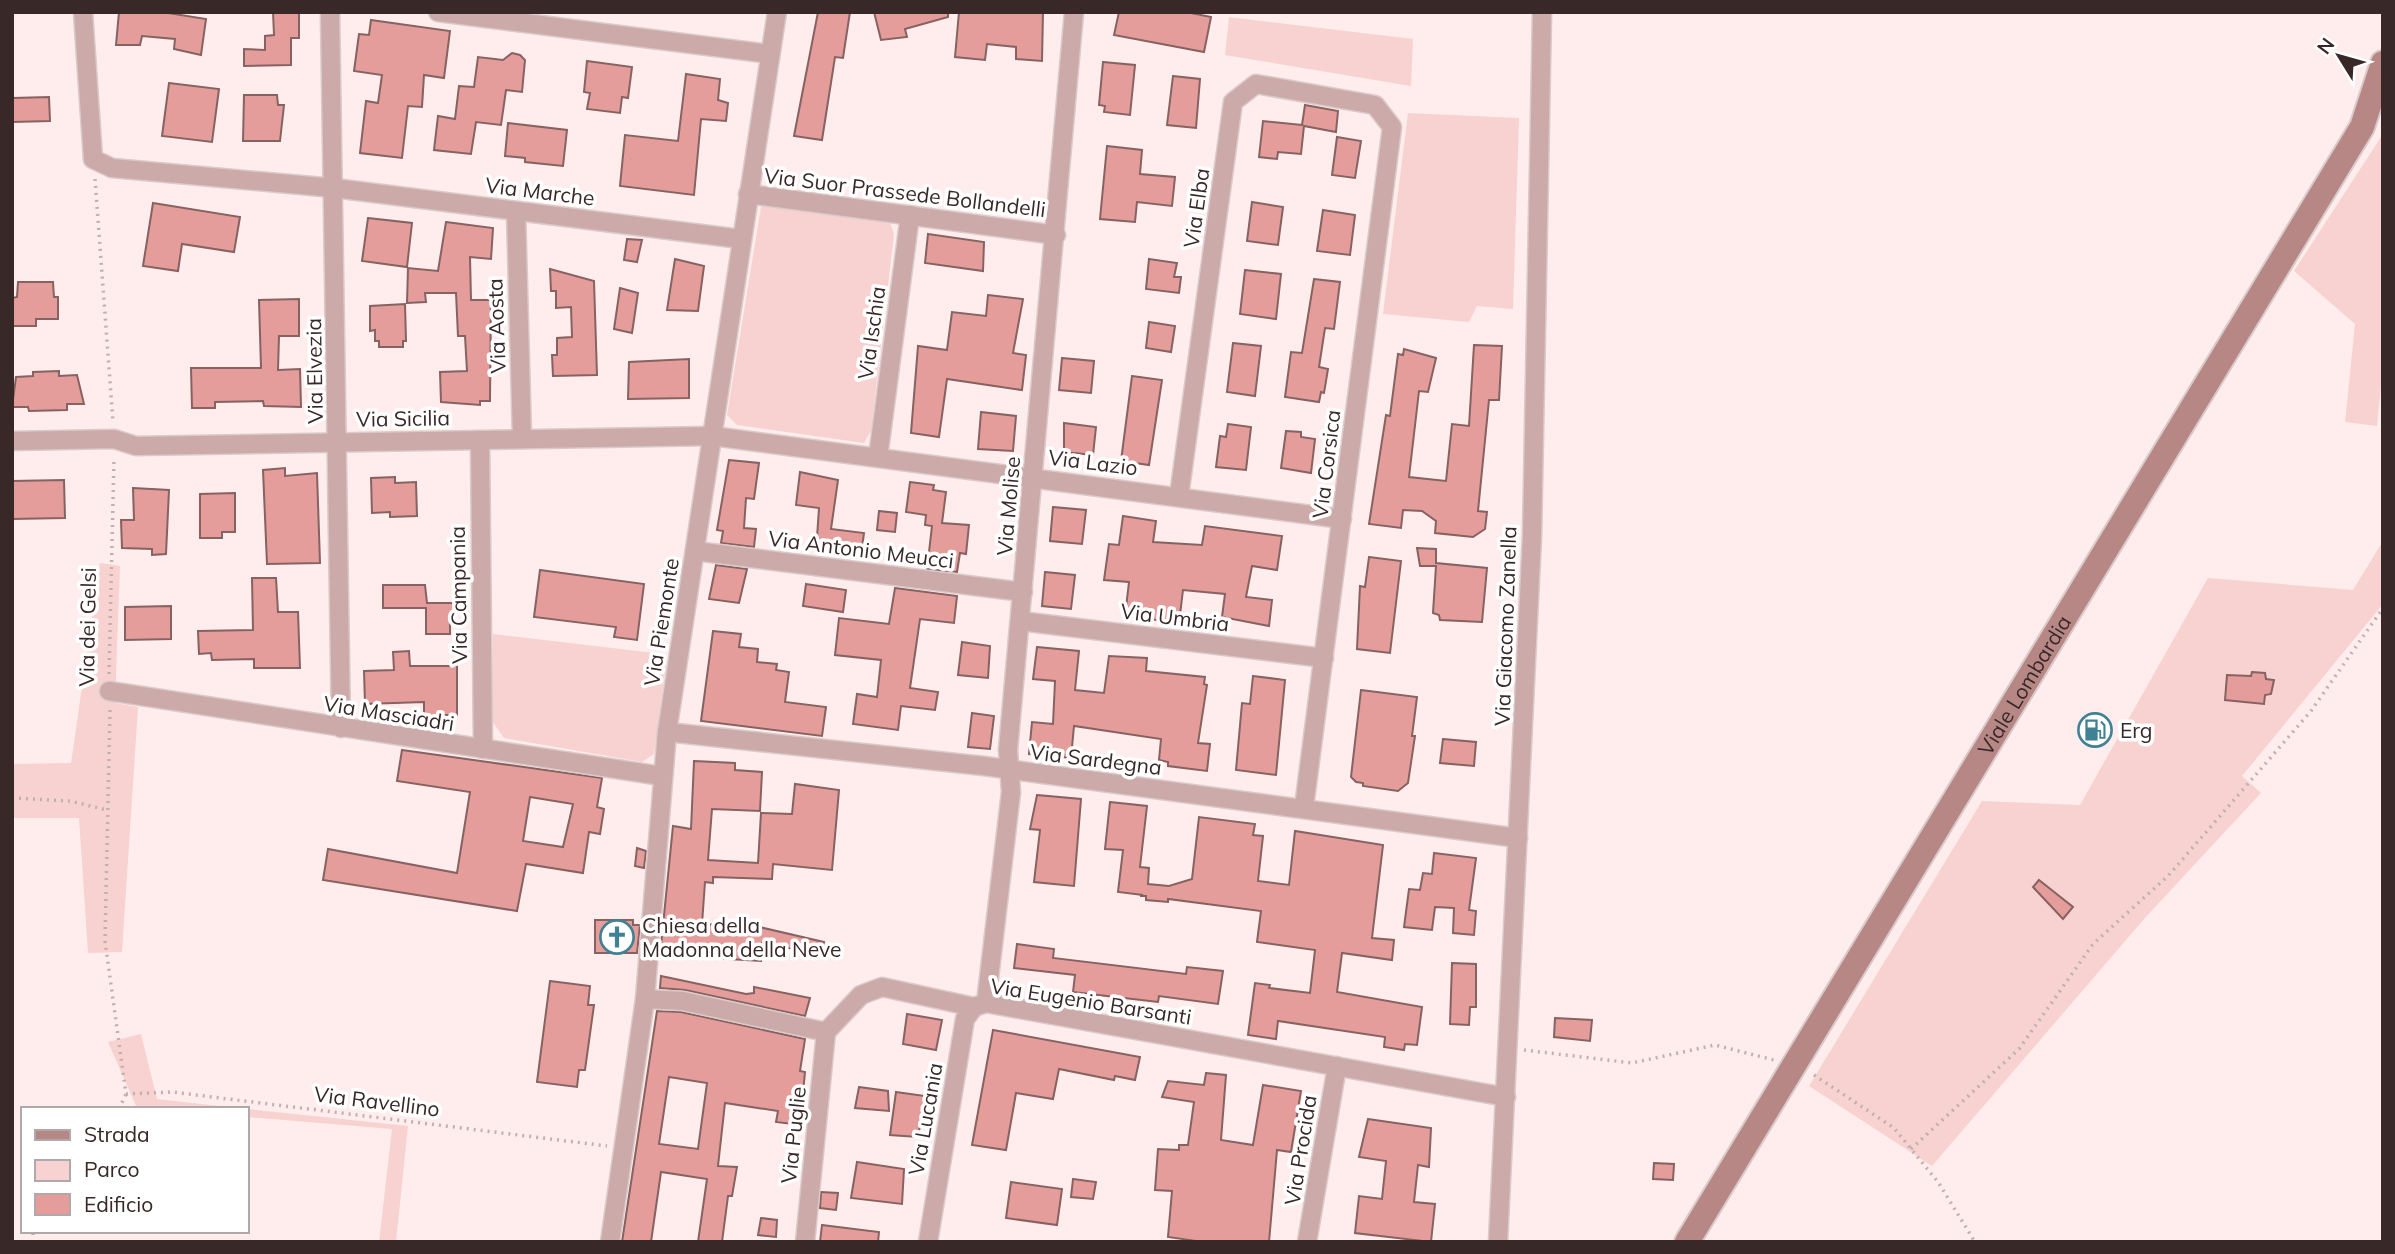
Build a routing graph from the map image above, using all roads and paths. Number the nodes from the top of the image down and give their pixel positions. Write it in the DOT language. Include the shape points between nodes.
graph roads {
  1 [pos="83,12"];
  2 [pos="330,12"];
  3 [pos="438,12"];
  4 [pos="777,12"];
  5 [pos="1074,12"];
  6 [pos="1542,12"];
  7 [pos="770,54"];
  8 [pos="2383,63"];
  9 [pos="2383,105"];
  10 [pos="1392,127"];
  11 [pos="2362,127"];
  12 [pos="93,159"];
  13 [pos="334,188"];
  14 [pos="748,194"];
  15 [pos="516,211"];
  16 [pos="910,215"];
  17 [pos="1056,235"];
  18 [pos="741,239"];
  19 [pos="712,436"];
  20 [pos="114,439"];
  21 [pos="522,439"];
  22 [pos="480,440"];
  23 [pos="12,441"];
  24 [pos="338,442"];
  25 [pos="877,457"];
  26 [pos="1033,477"];
  27 [pos="1179,496"];
  28 [pos="1342,519"];
  29 [pos="695,551"];
  30 [pos="1023,592"];
  31 [pos="2383,608"];
  32 [pos="1020,621"];
  33 [pos="1324,658"];
  34 [pos="109,691"];
  35 [pos="341,728"];
  36 [pos="667,732"];
  37 [pos="482,749"];
  38 [pos="1009,770"];
  39 [pos="662,776"];
  40 [pos="12,798"];
  41 [pos="1304,807"];
  42 [pos="107,810"];
  43 [pos="1518,838"];
  44 [pos="645,999"];
  45 [pos="980,1005"];
  46 [pos="826,1032"];
  47 [pos="1509,1044"];
  48 [pos="1795,1065"];
  49 [pos="1337,1066"];
  50 [pos="126,1094"];
  51 [pos="1506,1097"];
  52 [pos="120,1107"];
  53 [pos="623,1148"];
  54 [pos="1911,1149"];
  55 [pos="610,1242"];
  56 [pos="805,1242"];
  57 [pos="928,1242"];
  58 [pos="1307,1242"];
  59 [pos="1498,1242"];
  60 [pos="1686,1242"];
  61 [pos="1975,1242"];
  1 -- 12 [label="street"];
  2 -- 13 [label="street, Via Elvezia"];
  3 -- 7 [label="street"];
  4 -- 7 [label="street, Via Piemonte"];
  5 -- 17 [label="street, Via Molise"];
  6 -- 43 [label="street, Via Giacomo Zanella" via="1532,536"];
  7 -- 14 [label="street, Via Piemonte"];
  8 -- 11 [label="main road, Viale Lombardia"];
  9 -- 11 [label="main road, Viale Lombardia"];
  10 -- 27 [label="street, Via Elba" via="1375,105 1256,84 1233,102"];
  10 -- 28 [label="street, Via Corsica"];
  11 -- 48 [label="main road, Viale Lombardia"];
  12 -- 13 [label="street" via="113,168"];
  12 -- 20 [label="path, Via dei Gelsi"];
  13 -- 15 [label="street, Via Marche"];
  13 -- 24 [label="street, Via Elvezia"];
  14 -- 16 [label="street, Via Suor Prassede Bollandelli"];
  14 -- 18 [label="street, Via Piemonte"];
  15 -- 18 [label="street, Via Marche"];
  15 -- 21 [label="street, Via Aosta"];
  16 -- 17 [label="street, Via Suor Prassede Bollandelli"];
  16 -- 25 [label="street, Via Ischia"];
  17 -- 26 [label="street, Via Molise"];
  18 -- 19 [label="street, Via Piemonte"];
  19 -- 21 [label="street, Via Sicilia"];
  19 -- 25 [label="street, Via Lazio"];
  19 -- 29 [label="street, Via Piemonte"];
  20 -- 23 [label="street, Via Sicilia"];
  20 -- 24 [label="street, Via Sicilia" via="136,446"];
  20 -- 34 [label="path, Via dei Gelsi"];
  21 -- 22 [label="street, Via Sicilia"];
  22 -- 24 [label="street, Via Sicilia"];
  22 -- 37 [label="street, Via Campania"];
  24 -- 35 [label="street, Via Elvezia"];
  25 -- 26 [label="street, Via Lazio"];
  26 -- 27 [label="street, Via Lazio"];
  26 -- 30 [label="street, Via Molise"];
  27 -- 28 [label="street, Via Lazio"];
  28 -- 33 [label="street, Via Corsica"];
  29 -- 30 [label="street, Via Antonio Meucci"];
  29 -- 36 [label="street, Via Piemonte"];
  30 -- 32 [label="street, Via Molise"];
  31 -- 54 [label="path" via="2311,711 2168,876 2093,944 2019,1049"];
  32 -- 33 [label="street, Via Umbria"];
  32 -- 38 [label="street, Via Molise"];
  33 -- 41 [label="street, Via Corsica"];
  34 -- 35 [label="street, Via Masciadri"];
  34 -- 42 [label="path, Via dei Gelsi"];
  35 -- 37 [label="street, Via Masciadri"];
  36 -- 38 [label="street, Via Sardegna"];
  36 -- 39 [label="street, Via Piemonte"];
  37 -- 39 [label="street, Via Masciadri"];
  38 -- 41 [label="street, Via Sardegna"];
  38 -- 45 [label="street, Via Molise" via="1011,792"];
  39 -- 44 [label="street, Via Piemonte"];
  40 -- 42 [label="path" via="70,801"];
  41 -- 43 [label="street, Via Sardegna"];
  42 -- 50 [label="path, Via dei Gelsi" via="105,941"];
  43 -- 47 [label="street, Via Giacomo Zanella"];
  44 -- 46 [label="street" via="683,1001"];
  44 -- 53 [label="street, Via Piemonte"];
  45 -- 46 [label="street, Via Eugenio Barsanti" via="882,987 861,995"];
  45 -- 49 [label="street, Via Eugenio Barsanti"];
  45 -- 57 [label="street, Via Lucania" via="965,1018"];
  46 -- 56 [label="street, Via Puglie"];
  47 -- 48 [label="path" via="1531,1052 1632,1063 1715,1045"];
  47 -- 51 [label="street, Via Giacomo Zanella"];
  48 -- 54 [label="path" via="1834,1085 1894,1128"];
  48 -- 60 [label="main road, Viale Lombardia"];
  49 -- 51 [label="street, Via Eugenio Barsanti"];
  49 -- 58 [label="street, Via Procida"];
  50 -- 52 [label="path"];
  50 -- 53 [label="path, Via Ravellino" via="173,1092"];
  51 -- 59 [label="street, Via Giacomo Zanella"];
  53 -- 55 [label="street, Via Piemonte"];
  54 -- 61 [label="path" via="1938,1182"];
}
